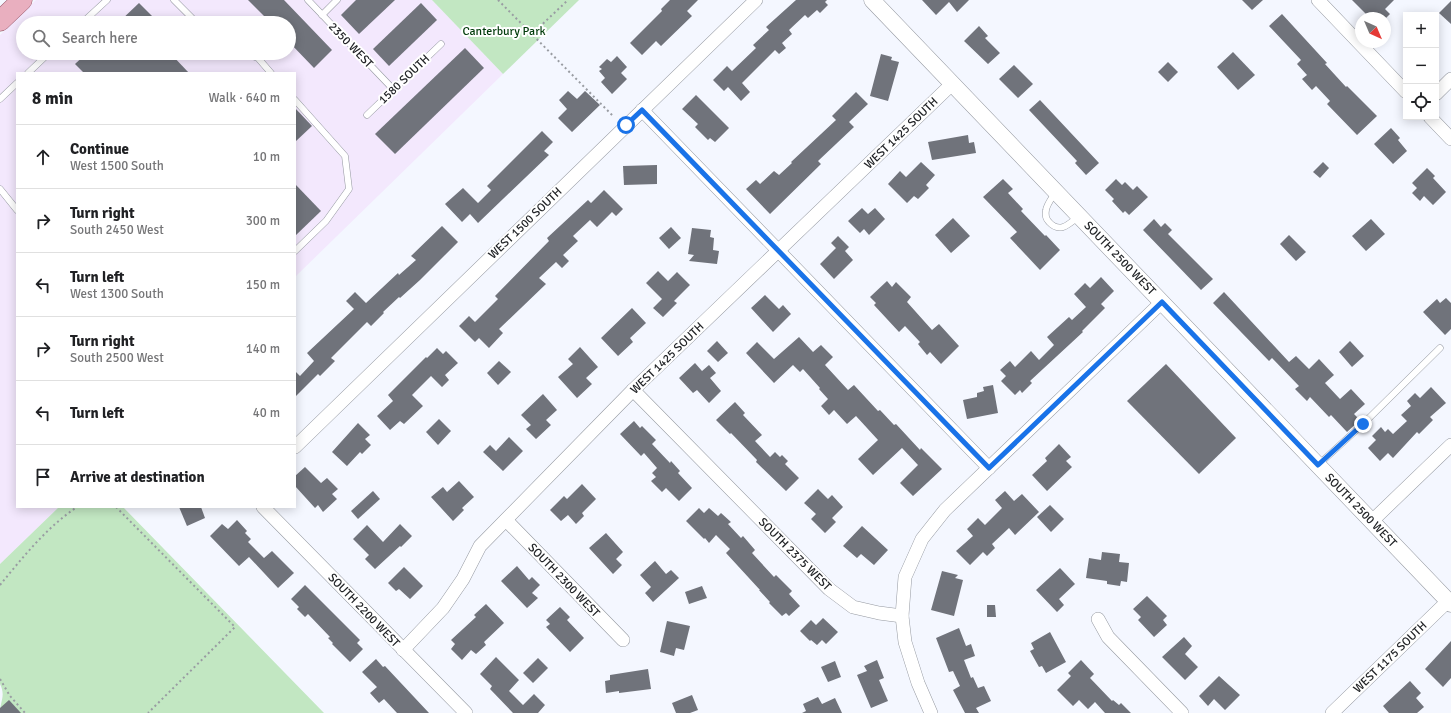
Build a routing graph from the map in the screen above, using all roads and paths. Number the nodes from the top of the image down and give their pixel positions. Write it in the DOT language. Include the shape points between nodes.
graph roads {
  1 [pos="22,0"];
  2 [pos="107,0"];
  3 [pos="174,0"];
  4 [pos="308,0"];
  5 [pos="337,0"];
  6 [pos="498,0"];
  7 [pos="568,0"];
  8 [pos="756,0"];
  9 [pos="872,0"];
  10 [pos="1318,0"];
  11 [pos="322,15"];
  12 [pos="90,16"];
  13 [pos="190,16"];
  14 [pos="0,21"];
  15 [pos="532,34"];
  16 [pos="441,44"];
  17 [pos="42,60"];
  18 [pos="260,60"];
  19 [pos="29,72"];
  20 [pos="270,72"];
  21 [pos="1451,79"];
  22 [pos="16,84"];
  23 [pos="952,84"];
  24 [pos="394,89"];
  25 [pos="1403,89"];
  26 [pos="1439,91"];
  27 [pos="0,99"];
  28 [pos="296,101"];
  29 [pos="642,110"];
  30 [pos="367,115"];
  31 [pos="613,116"];
  32 [pos="1433,120"];
  33 [pos="1451,139"];
  34 [pos="0,189"];
  35 [pos="1056,191"];
  36 [pos="16,209"];
  37 [pos="1079,216"];
  38 [pos="296,250"];
  39 [pos="778,250"];
  40 [pos="1162,302"];
  41 [pos="1440,348"];
  42 [pos="633,390"];
  43 [pos="1451,445"];
  44 [pos="296,446"];
  45 [pos="1318,465"];
  46 [pos="989,468"];
  47 [pos="75,508"];
  48 [pos="117,508"];
  49 [pos="264,508"];
  50 [pos="506,520"];
  51 [pos="1372,521"];
  52 [pos="0,585"];
  53 [pos="1450,602"];
  54 [pos="902,616"];
  55 [pos="1098,619"];
  56 [pos="623,640"];
  57 [pos="403,650"];
  58 [pos="0,679"];
  59 [pos="25,713"];
  60 [pos="148,713"];
  61 [pos="466,713"];
  62 [pos="931,713"];
  63 [pos="1182,713"];
  64 [pos="1332,713"];
  1 -- 14 [label="main road"];
  2 -- 12 [label="lane"];
  3 -- 13 [label="lane"];
  4 -- 11 [label="lane, 2350 WEST"];
  5 -- 11 [label="lane"];
  6 -- 15 [label="path"];
  7 -- 15 [label="path"];
  8 -- 29 [label="street, WEST 1500 SOUTH"];
  9 -- 23 [label="street, SOUTH 2500 WEST"];
  10 -- 25 [label="street"];
  11 -- 24 [label="lane, 2350 WEST"];
  15 -- 31 [label="path"];
  16 -- 24 [label="lane, 1580 SOUTH"];
  17 -- 19 [label="lane"];
  18 -- 20 [label="lane"];
  21 -- 26 [label="street"];
  22 -- 27 [label="lane"];
  23 -- 35 [label="street, SOUTH 2500 WEST"];
  23 -- 39 [label="street, WEST 1425 SOUTH"];
  24 -- 30 [label="lane, 1580 SOUTH"];
  28 -- 38 [label="lane" via="345,156 349,189 326,221"];
  29 -- 39 [label="street"];
  29 -- 44 [label="street, WEST 1500 SOUTH"];
  32 -- 33 [label="street"];
  34 -- 36 [label="lane"];
  35 -- 37 [label="street, SOUTH 2500 WEST"];
  35 -- 37 [label="lane" via="1045,214 1051,225 1055,228 1064,228"];
  37 -- 40 [label="street, SOUTH 2500 WEST"];
  39 -- 42 [label="street, WEST 1425 SOUTH"];
  39 -- 46 [label="street"];
  40 -- 45 [label="street, SOUTH 2500 WEST"];
  40 -- 46 [label="street"];
  41 -- 45 [label="lane"];
  42 -- 50 [label="street, WEST 1425 SOUTH"];
  42 -- 54 [label="street, SOUTH 2375 WEST" via="829,589 853,607"];
  43 -- 51 [label="street"];
  45 -- 51 [label="street, SOUTH 2500 WEST"];
  46 -- 54 [label="street" via="945,510 922,539 905,577"];
  47 -- 52 [label="path" via="64,515 24,555"];
  48 -- 60 [label="path" via="235,627"];
  49 -- 57 [label="street, SOUTH 2200 WEST"];
  50 -- 56 [label="street, SOUTH 2300 WEST"];
  50 -- 57 [label="street, WEST 1425 SOUTH" via="480,546 463,579 443,608"];
  51 -- 53 [label="street, SOUTH 2500 WEST"];
  53 -- 64 [label="street, WEST 1175 SOUTH"];
  54 -- 62 [label="street" via="905,642"];
  55 -- 63 [label="street" via="1108,637"];
  57 -- 61 [label="street, SOUTH 2200 WEST"];
  58 -- 59 [label="path" via="10,696"];
}
